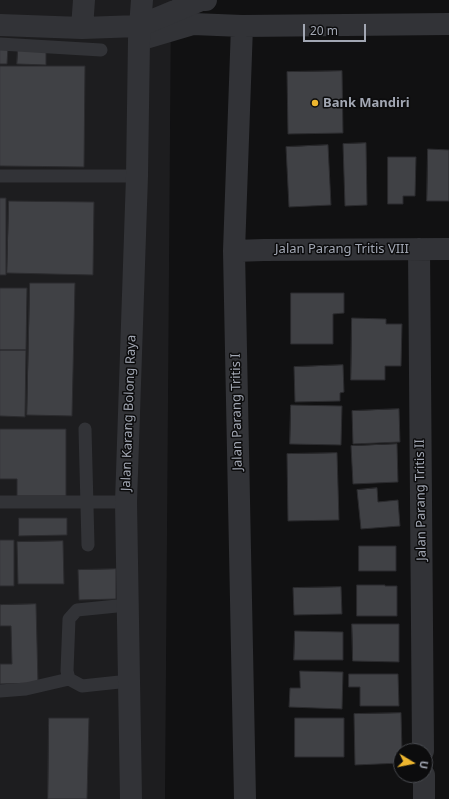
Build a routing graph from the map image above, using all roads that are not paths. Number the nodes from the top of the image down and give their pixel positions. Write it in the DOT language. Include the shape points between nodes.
graph roads {
  1 [pos="84,0"];
  2 [pos="142,0"];
  3 [pos="200,0"];
  4 [pos="206,0"];
  5 [pos="449,24"];
  6 [pos="0,25"];
  7 [pos="242,26"];
  8 [pos="82,28"];
  9 [pos="139,33"];
  10 [pos="0,44"];
  11 [pos="101,50"];
  12 [pos="0,176"];
  13 [pos="137,176"];
  14 [pos="419,249"];
  15 [pos="449,249"];
  16 [pos="234,251"];
  17 [pos="85,430"];
  18 [pos="0,502"];
  19 [pos="87,502"];
  20 [pos="126,502"];
  21 [pos="88,545"];
  22 [pos="127,605"];
  23 [pos="69,680"];
  24 [pos="129,681"];
  25 [pos="0,691"];
  26 [pos="424,743"];
  27 [pos="424,783"];
  28 [pos="131,799"];
  29 [pos="245,799"];
  30 [pos="424,799"];
  1 -- 8 [label="street"];
  2 -- 9 [label="street, Jalan Karang Bolong Raya"];
  3 -- 4 [label="street"];
  3 -- 9 [label="street"];
  5 -- 7 [label="street"];
  6 -- 8 [label="street"];
  7 -- 9 [label="street" via="193,24"];
  7 -- 16 [label="street, Jalan Parang Tritis I"];
  8 -- 9 [label="street"];
  9 -- 13 [label="street, Jalan Karang Bolong Raya"];
  10 -- 11 [label="lane"];
  12 -- 13 [label="lane"];
  13 -- 20 [label="street, Jalan Karang Bolong Raya"];
  14 -- 15 [label="street, Jalan Parang Tritis VIII"];
  14 -- 16 [label="street, Jalan Parang Tritis VIII"];
  14 -- 26 [label="street, Jalan Parang Tritis II"];
  16 -- 29 [label="street, Jalan Parang Tritis I"];
  17 -- 19 [label="lane"];
  18 -- 19 [label="lane"];
  19 -- 20 [label="lane"];
  19 -- 21 [label="lane"];
  20 -- 22 [label="street, Jalan Karang Bolong Raya"];
  22 -- 23 [label="lane" via="77,610 69,619"];
  22 -- 24 [label="street, Jalan Karang Bolong Raya"];
  23 -- 24 [label="lane" via="82,686"];
  23 -- 25 [label="lane" via="26,689"];
  24 -- 28 [label="street, Jalan Karang Bolong Raya"];
  27 -- 30 [label="street"];
}
